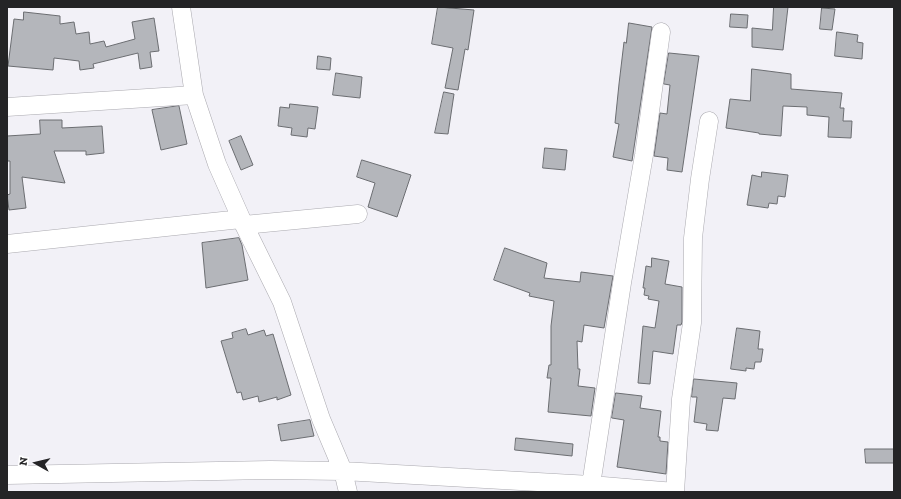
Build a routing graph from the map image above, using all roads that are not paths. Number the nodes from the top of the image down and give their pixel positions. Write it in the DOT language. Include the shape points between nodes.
graph roads {
  1 [pos="181,7"];
  2 [pos="660,32"];
  3 [pos="194,95"];
  4 [pos="7,107"];
  5 [pos="709,121"];
  6 [pos="358,214"];
  7 [pos="243,222"];
  8 [pos="7,244"];
  9 [pos="343,471"];
  10 [pos="7,475"];
  11 [pos="591,485"];
  12 [pos="348,492"];
  13 [pos="675,492"];
  1 -- 3 [label="street"];
  2 -- 11 [label="street" via="644,154"];
  3 -- 4 [label="street"];
  3 -- 7 [label="street" via="217,164"];
  5 -- 13 [label="street" via="693,238 692,323 681,399"];
  6 -- 7 [label="street"];
  7 -- 8 [label="street"];
  7 -- 9 [label="street" via="282,302 321,419"];
  9 -- 10 [label="street"];
  9 -- 11 [label="street"];
  9 -- 12 [label="street"];
  11 -- 13 [label="street"];
}
